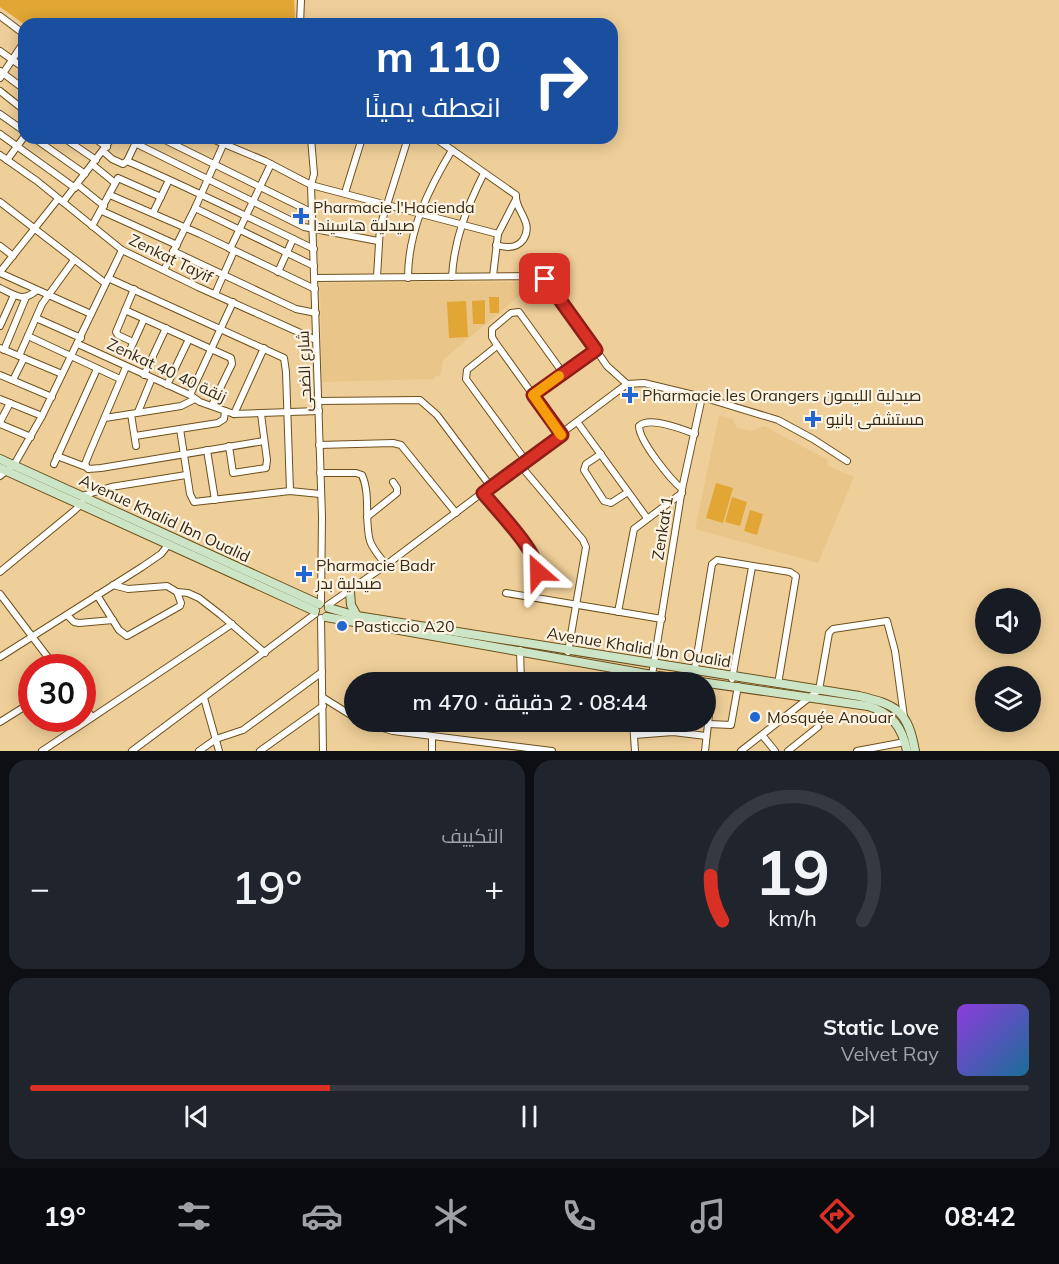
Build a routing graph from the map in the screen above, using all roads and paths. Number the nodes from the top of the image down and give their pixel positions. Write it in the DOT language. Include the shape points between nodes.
graph roads {
  1 [pos="301,0"];
  2 [pos="0,16"];
  3 [pos="300,18"];
  4 [pos="18,30"];
  5 [pos="0,51"];
  6 [pos="18,51"];
  7 [pos="12,60"];
  8 [pos="18,64"];
  9 [pos="1,74"];
  10 [pos="18,85"];
  11 [pos="0,91"];
  12 [pos="18,105"];
  13 [pos="0,114"];
  14 [pos="18,127"];
  15 [pos="0,134"];
  16 [pos="43,144"];
  17 [pos="71,144"];
  18 [pos="100,144"];
  19 [pos="108,144"];
  20 [pos="134,144"];
  21 [pos="142,144"];
  22 [pos="173,144"];
  23 [pos="220,144"];
  24 [pos="226,144"];
  25 [pos="312,144"];
  26 [pos="360,144"];
  27 [pos="406,144"];
  28 [pos="444,144"];
  29 [pos="17,146"];
  30 [pos="105,149"];
  31 [pos="452,150"];
  32 [pos="0,155"];
  33 [pos="7,160"];
  34 [pos="94,163"];
  35 [pos="125,163"];
  36 [pos="271,164"];
  37 [pos="215,165"];
  38 [pos="484,173"];
  39 [pos="86,174"];
  40 [pos="208,179"];
  41 [pos="117,180"];
  42 [pos="169,180"];
  43 [pos="311,185"];
  44 [pos="260,186"];
  45 [pos="76,187"];
  46 [pos="345,193"];
  47 [pos="201,194"];
  48 [pos="110,195"];
  49 [pos="161,197"];
  50 [pos="61,201"];
  51 [pos="253,201"];
  52 [pos="515,201"];
  53 [pos="0,202"];
  54 [pos="388,206"];
  55 [pos="103,208"];
  56 [pos="195,208"];
  57 [pos="153,213"];
  58 [pos="313,213"];
  59 [pos="420,214"];
  60 [pos="245,215"];
  61 [pos="462,224"];
  62 [pos="92,226"];
  63 [pos="184,228"];
  64 [pos="314,228"];
  65 [pos="35,229"];
  66 [pos="239,230"];
  67 [pos="498,234"];
  68 [pos="293,239"];
  69 [pos="378,241"];
  70 [pos="496,245"];
  71 [pos="0,246"];
  72 [pos="175,248"];
  73 [pos="314,249"];
  74 [pos="122,250"];
  75 [pos="232,250"];
  76 [pos="287,253"];
  77 [pos="13,256"];
  78 [pos="74,260"];
  79 [pos="314,266"];
  80 [pos="164,270"];
  81 [pos="278,272"];
  82 [pos="0,273"];
  83 [pos="224,274"];
  84 [pos="493,276"];
  85 [pos="377,277"];
  86 [pos="452,277"];
  87 [pos="315,278"];
  88 [pos="408,278"];
  89 [pos="107,280"];
  90 [pos="134,289"];
  91 [pos="315,289"];
  92 [pos="36,290"];
  93 [pos="1,291"];
  94 [pos="215,294"];
  95 [pos="14,295"];
  96 [pos="48,295"];
  97 [pos="26,297"];
  98 [pos="232,302"];
  99 [pos="125,310"];
  100 [pos="316,313"];
  101 [pos="91,314"];
  102 [pos="36,318"];
  103 [pos="144,319"];
  104 [pos="0,326"];
  105 [pos="166,328"];
  106 [pos="221,328"];
  107 [pos="28,336"];
  108 [pos="189,339"];
  109 [pos="316,340"];
  110 [pos="79,341"];
  111 [pos="133,342"];
  112 [pos="498,346"];
  113 [pos="264,348"];
  114 [pos="2,349"];
  115 [pos="212,349"];
  116 [pos="130,350"];
  117 [pos="596,350"];
  118 [pos="70,356"];
  119 [pos="21,357"];
  120 [pos="126,367"];
  121 [pos="97,369"];
  122 [pos="563,373"];
  123 [pos="62,374"];
  124 [pos="0,375"];
  125 [pos="144,375"];
  126 [pos="152,378"];
  127 [pos="120,379"];
  128 [pos="14,380"];
  129 [pos="627,384"];
  130 [pos="167,385"];
  131 [pos="533,395"];
  132 [pos="52,397"];
  133 [pos="192,397"];
  134 [pos="702,397"];
  135 [pos="0,399"];
  136 [pos="318,401"];
  137 [pos="10,403"];
  138 [pos="212,405"];
  139 [pos="225,411"];
  140 [pos="319,411"];
  141 [pos="288,412"];
  142 [pos="135,413"];
  143 [pos="234,414"];
  144 [pos="261,414"];
  145 [pos="42,416"];
  146 [pos="105,418"];
  147 [pos="0,423"];
  148 [pos="578,423"];
  149 [pos="180,429"];
  150 [pos="695,434"];
  151 [pos="562,435"];
  152 [pos="135,436"];
  153 [pos="31,437"];
  154 [pos="264,441"];
  155 [pos="319,445"];
  156 [pos="136,446"];
  157 [pos="229,446"];
  158 [pos="207,450"];
  159 [pos="183,453"];
  160 [pos="601,454"];
  161 [pos="57,456"];
  162 [pos="0,459"];
  163 [pos="847,460"];
  164 [pos="523,463"];
  165 [pos="54,464"];
  166 [pos="86,467"];
  167 [pos="5,470"];
  168 [pos="320,473"];
  169 [pos="186,475"];
  170 [pos="393,482"];
  171 [pos="491,486"];
  172 [pos="290,491"];
  173 [pos="682,491"];
  174 [pos="628,492"];
  175 [pos="483,493"];
  176 [pos="320,494"];
  177 [pos="82,499"];
  178 [pos="215,500"];
  179 [pos="456,513"];
  180 [pos="367,517"];
  181 [pos="647,518"];
  182 [pos="168,545"];
  183 [pos="386,565"];
  184 [pos="752,567"];
  185 [pos="0,572"];
  186 [pos="113,585"];
  187 [pos="177,592"];
  188 [pos="350,592"];
  189 [pos="506,592"];
  190 [pos="0,594"];
  191 [pos="97,595"];
  192 [pos="534,597"];
  193 [pos="576,604"];
  194 [pos="322,610"];
  195 [pos="618,612"];
  196 [pos="67,615"];
  197 [pos="357,616"];
  198 [pos="662,619"];
  199 [pos="113,620"];
  200 [pos="232,624"];
  201 [pos="33,637"];
  202 [pos="526,649"];
  203 [pos="265,652"];
  204 [pos="46,654"];
  205 [pos="568,655"];
  206 [pos="0,657"];
  207 [pos="654,664"];
  208 [pos="693,670"];
  209 [pos="630,671"];
  210 [pos="322,672"];
  211 [pos="523,672"];
  212 [pos="636,672"];
  213 [pos="653,672"];
  214 [pos="716,682"];
  215 [pos="734,683"];
  216 [pos="778,684"];
  217 [pos="819,690"];
  218 [pos="322,697"];
  219 [pos="810,697"];
  220 [pos="204,698"];
  221 [pos="323,706"];
  222 [pos="18,711"];
  223 [pos="344,711"];
  224 [pos="96,714"];
  225 [pos="904,718"];
  226 [pos="0,722"];
  227 [pos="716,724"];
  228 [pos="818,728"];
  229 [pos="70,732"];
  230 [pos="402,732"];
  231 [pos="634,732"];
  232 [pos="707,732"];
  233 [pos="634,735"];
  234 [pos="762,735"];
  235 [pos="706,736"];
  236 [pos="432,737"];
  237 [pos="216,739"];
  238 [pos="480,742"];
  239 [pos="906,747"];
  240 [pos="42,751"];
  241 [pos="132,751"];
  242 [pos="200,751"];
  243 [pos="219,751"];
  244 [pos="260,751"];
  245 [pos="323,751"];
  246 [pos="432,751"];
  247 [pos="479,751"];
  248 [pos="552,751"];
  249 [pos="635,751"];
  250 [pos="705,751"];
  251 [pos="741,751"];
  252 [pos="775,751"];
  253 [pos="788,751"];
  254 [pos="857,751"];
  255 [pos="915,751"];
  1 -- 3 [label="street"];
  2 -- 4 [label="street"];
  5 -- 7 [label="street"];
  6 -- 7 [label="street"];
  7 -- 8 [label="street"];
  7 -- 9 [label="street"];
  9 -- 10 [label="street"];
  11 -- 12 [label="street"];
  13 -- 14 [label="street"];
  15 -- 29 [label="street"];
  16 -- 39 [label="street"];
  17 -- 34 [label="street"];
  18 -- 30 [label="street"];
  19 -- 30 [label="street"];
  20 -- 35 [label="street"];
  21 -- 40 [label="street"];
  22 -- 37 [label="street"];
  23 -- 37 [label="street"];
  24 -- 36 [label="street"];
  25 -- 43 [label="street, شارع الضحى" via="315,174"];
  26 -- 46 [label="street"];
  27 -- 54 [label="street"];
  28 -- 31 [label="street"];
  29 -- 33 [label="street"];
  29 -- 45 [label="street"];
  30 -- 34 [label="street"];
  30 -- 35 [label="street" via="112,159"];
  31 -- 38 [label="street"];
  31 -- 59 [label="street"];
  32 -- 33 [label="street, Zenkat Tayif"];
  33 -- 50 [label="street, Zenkat Tayif"];
  34 -- 39 [label="street"];
  34 -- 41 [label="street"];
  35 -- 41 [label="street"];
  35 -- 42 [label="street"];
  36 -- 43 [label="street"];
  36 -- 44 [label="street"];
  37 -- 40 [label="street"];
  37 -- 44 [label="street"];
  38 -- 52 [label="street" via="514,194"];
  38 -- 61 [label="street"];
  39 -- 45 [label="street"];
  40 -- 47 [label="street"];
  40 -- 51 [label="street"];
  41 -- 48 [label="street"];
  41 -- 49 [label="street"];
  42 -- 47 [label="street"];
  42 -- 49 [label="street"];
  43 -- 46 [label="street"];
  43 -- 58 [label="street, شارع الضحى"];
  44 -- 51 [label="street"];
  44 -- 58 [label="street"];
  45 -- 50 [label="street"];
  45 -- 55 [label="street"];
  46 -- 54 [label="street"];
  47 -- 56 [label="street"];
  47 -- 60 [label="street"];
  48 -- 55 [label="street"];
  48 -- 57 [label="street"];
  49 -- 57 [label="street"];
  50 -- 62 [label="street, Zenkat Tayif"];
  50 -- 65 [label="street"];
  51 -- 60 [label="street"];
  51 -- 64 [label="street" via="304,227"];
  52 -- 67 [label="street"];
  52 -- 70 [label="street" via="525,218 525,236 513,247"];
  53 -- 65 [label="street"];
  54 -- 59 [label="street"];
  54 -- 69 [label="street"];
  55 -- 62 [label="street"];
  55 -- 72 [label="street"];
  56 -- 63 [label="street"];
  56 -- 66 [label="street"];
  57 -- 63 [label="street"];
  58 -- 64 [label="street, شارع الضحى"];
  59 -- 61 [label="street"];
  59 -- 88 [label="street" via="409,256"];
  60 -- 66 [label="street"];
  60 -- 68 [label="street"];
  61 -- 67 [label="street"];
  61 -- 86 [label="street"];
  62 -- 74 [label="street, Zenkat Tayif"];
  63 -- 72 [label="street"];
  63 -- 75 [label="street"];
  64 -- 69 [label="street"];
  64 -- 73 [label="street, شارع الضحى"];
  65 -- 77 [label="street"];
  65 -- 78 [label="street"];
  66 -- 75 [label="street"];
  66 -- 76 [label="street"];
  67 -- 70 [label="street"];
  68 -- 73 [label="street"];
  68 -- 76 [label="street"];
  69 -- 85 [label="street"];
  70 -- 84 [label="street"];
  71 -- 77 [label="street"];
  72 -- 80 [label="street"];
  72 -- 83 [label="street"];
  73 -- 79 [label="street, شارع الضحى"];
  74 -- 80 [label="street, Zenkat Tayif"];
  74 -- 89 [label="street"];
  75 -- 81 [label="street"];
  75 -- 83 [label="street"];
  76 -- 79 [label="street"];
  76 -- 81 [label="street"];
  77 -- 82 [label="street"];
  78 -- 89 [label="street"];
  78 -- 96 [label="street"];
  79 -- 87 [label="street, شارع الضحى"];
  80 -- 94 [label="street, Zenkat Tayif"];
  81 -- 91 [label="street"];
  82 -- 92 [label="street"];
  83 -- 94 [label="street"];
  83 -- 100 [label="street" via="296,309"];
  84 -- 86 [label="street"];
  84 -- 117 [label="street" via="534,275 545,279"];
  85 -- 87 [label="street"];
  85 -- 88 [label="street"];
  86 -- 88 [label="street"];
  87 -- 91 [label="street, شارع الضحى"];
  89 -- 90 [label="street"];
  89 -- 101 [label="street"];
  90 -- 99 [label="street"];
  90 -- 106 [label="street"];
  91 -- 100 [label="street, شارع الضحى"];
  92 -- 96 [label="street"];
  92 -- 97 [label="street"];
  93 -- 95 [label="street"];
  94 -- 98 [label="street, Zenkat Tayif"];
  95 -- 97 [label="street"];
  95 -- 104 [label="street"];
  96 -- 101 [label="street"];
  96 -- 102 [label="street"];
  97 -- 114 [label="street"];
  98 -- 106 [label="street"];
  98 -- 109 [label="street, Zenkat Tayif"];
  99 -- 103 [label="street"];
  99 -- 111 [label="street" via="116,334"];
  100 -- 109 [label="street, شارع الضحى"];
  101 -- 110 [label="street"];
  102 -- 107 [label="street"];
  102 -- 110 [label="street, Zenkat 40 زنقة 40"];
  103 -- 105 [label="street"];
  103 -- 111 [label="street"];
  105 -- 108 [label="street"];
  105 -- 125 [label="street"];
  106 -- 113 [label="street"];
  106 -- 115 [label="street"];
  107 -- 118 [label="street"];
  107 -- 119 [label="street"];
  108 -- 115 [label="street"];
  108 -- 130 [label="street"];
  109 -- 136 [label="street, شارع الضحى"];
  110 -- 118 [label="street"];
  110 -- 120 [label="street, Zenkat 40 زنقة 40"];
  111 -- 116 [label="street"];
  112 -- 122 [label="street" via="492,329 511,313 519,312"];
  112 -- 131 [label="street"];
  112 -- 164 [label="street" via="467,370 466,379"];
  113 -- 141 [label="street" via="284,358"];
  113 -- 143 [label="street"];
  114 -- 119 [label="street"];
  115 -- 133 [label="street"];
  115 -- 138 [label="street" via="233,362"];
  117 -- 122 [label="street"];
  117 -- 129 [label="street"];
  118 -- 121 [label="street"];
  118 -- 123 [label="street"];
  119 -- 123 [label="street"];
  119 -- 128 [label="street"];
  120 -- 125 [label="street, Zenkat 40 زنقة 40"];
  120 -- 127 [label="street"];
  121 -- 127 [label="street"];
  121 -- 161 [label="street"];
  122 -- 131 [label="street"];
  123 -- 132 [label="street"];
  124 -- 128 [label="street"];
  125 -- 126 [label="street, Zenkat 40 زنقة 40"];
  126 -- 130 [label="street, Zenkat 40 زنقة 40"];
  126 -- 142 [label="street"];
  127 -- 146 [label="street"];
  128 -- 132 [label="street"];
  129 -- 134 [label="street" via="644,383"];
  129 -- 148 [label="street"];
  130 -- 133 [label="street, Zenkat 40 زنقة 40"];
  131 -- 151 [label="street"];
  132 -- 145 [label="street"];
  133 -- 138 [label="street, Zenkat 40 زنقة 40"];
  133 -- 142 [label="street" via="181,406"];
  134 -- 150 [label="street, Zenkat 1"];
  134 -- 163 [label="street" via="778,420"];
  135 -- 137 [label="street"];
  136 -- 140 [label="street, شارع الضحى"];
  136 -- 171 [label="street" via="420,400 437,415"];
  137 -- 145 [label="street"];
  137 -- 147 [label="street"];
  138 -- 139 [label="street, Zenkat 40 زنقة 40"];
  139 -- 143 [label="street, Zenkat 40 زنقة 40"];
  139 -- 149 [label="street" via="221,422"];
  140 -- 141 [label="street, Zenkat 40 زنقة 40"];
  140 -- 155 [label="street, شارع الضحى"];
  141 -- 144 [label="street, Zenkat 40 زنقة 40"];
  141 -- 172 [label="street"];
  142 -- 146 [label="street"];
  142 -- 152 [label="street"];
  143 -- 144 [label="street, Zenkat 40 زنقة 40"];
  144 -- 154 [label="street"];
  145 -- 153 [label="street"];
  146 -- 166 [label="street"];
  147 -- 153 [label="street"];
  148 -- 151 [label="street"];
  148 -- 160 [label="street"];
  149 -- 152 [label="street"];
  149 -- 159 [label="street"];
  150 -- 173 [label="street, Zenkat 1"];
  150 -- 173 [label="street" via="656,423 639,426 639,432"];
  151 -- 164 [label="street"];
  152 -- 156 [label="street"];
  153 -- 167 [label="street"];
  154 -- 157 [label="street"];
  154 -- 157 [label="street" via="267,465 263,470 233,472"];
  155 -- 168 [label="street, شارع الضحى"];
  155 -- 179 [label="street" via="400,445"];
  157 -- 158 [label="street"];
  158 -- 159 [label="street"];
  158 -- 178 [label="street"];
  159 -- 166 [label="street" via="101,468"];
  159 -- 169 [label="street"];
  160 -- 174 [label="street"];
  160 -- 174 [label="street" via="584,468 596,490 609,504"];
  161 -- 165 [label="street"];
  161 -- 166 [label="street"];
  162 -- 167 [label="main road, Avenue Khalid Ibn Oualid"];
  164 -- 171 [label="street"];
  164 -- 193 [label="street" via="585,544"];
  167 -- 177 [label="main road, Avenue Khalid Ibn Oualid"];
  168 -- 176 [label="street, شارع الضحى"];
  168 -- 180 [label="street" via="362,475"];
  169 -- 177 [label="street" via="111,488"];
  169 -- 178 [label="street" via="193,501"];
  170 -- 180 [label="street" via="397,493"];
  171 -- 175 [label="street"];
  172 -- 176 [label="street"];
  172 -- 178 [label="street"];
  173 -- 181 [label="street"];
  173 -- 198 [label="street, Zenkat 1"];
  174 -- 181 [label="street"];
  175 -- 179 [label="street"];
  175 -- 192 [label="street" via="536,561"];
  176 -- 194 [label="street, شارع الضحى"];
  177 -- 182 [label="main road, Avenue Khalid Ibn Oualid"];
  177 -- 185 [label="street"];
  177 -- 194 [label="main road, Avenue Khalid Ibn Oualid"];
  179 -- 183 [label="street"];
  180 -- 183 [label="street" via="371,544"];
  181 -- 195 [label="street" via="634,529"];
  182 -- 186 [label="street"];
  182 -- 194 [label="main road, Avenue Khalid Ibn Oualid"];
  183 -- 188 [label="street"];
  184 -- 208 [label="street" via="717,560 712,564"];
  184 -- 215 [label="street"];
  184 -- 216 [label="street" via="790,572 796,579"];
  186 -- 187 [label="street" via="128,589 167,586"];
  186 -- 191 [label="street"];
  187 -- 199 [label="street" via="180,606 130,635 123,634"];
  187 -- 200 [label="street" via="199,598"];
  188 -- 194 [label="street"];
  188 -- 197 [label="main road"];
  189 -- 192 [label="street"];
  190 -- 201 [label="street"];
  191 -- 196 [label="street"];
  191 -- 199 [label="street"];
  192 -- 193 [label="street"];
  193 -- 195 [label="street"];
  193 -- 205 [label="street"];
  194 -- 197 [label="main road, Avenue Khalid Ibn Oualid"];
  194 -- 202 [label="main road, Avenue Khalid Ibn Oualid" via="441,638"];
  194 -- 203 [label="street"];
  194 -- 210 [label="street, شارع الضحى"];
  195 -- 198 [label="street"];
  196 -- 199 [label="street" via="79,623"];
  196 -- 201 [label="street"];
  197 -- 202 [label="main road, Avenue Khalid Ibn Oualid"];
  198 -- 207 [label="street, Zenkat 1"];
  200 -- 203 [label="street"];
  200 -- 224 [label="street"];
  201 -- 204 [label="street"];
  201 -- 206 [label="street"];
  202 -- 205 [label="main road, Avenue Khalid Ibn Oualid"];
  202 -- 211 [label="street"];
  203 -- 220 [label="street"];
  205 -- 207 [label="main road, Avenue Khalid Ibn Oualid"];
  205 -- 209 [label="main road, Avenue Khalid Ibn Oualid"];
  207 -- 208 [label="main road, Avenue Khalid Ibn Oualid"];
  207 -- 213 [label="street, Zenkat 1"];
  208 -- 215 [label="main road, Avenue Khalid Ibn Oualid"];
  209 -- 212 [label="main road, Avenue Khalid Ibn Oualid"];
  210 -- 218 [label="street, شارع الضحى"];
  210 -- 237 [label="street" via="243,730"];
  214 -- 215 [label="main road, Avenue Khalid Ibn Oualid"];
  215 -- 216 [label="main road, Avenue Khalid Ibn Oualid"];
  215 -- 219 [label="main road, Avenue Khalid Ibn Oualid"];
  215 -- 227 [label="street" via="731,725"];
  216 -- 217 [label="main road, Avenue Khalid Ibn Oualid"];
  217 -- 219 [label="street"];
  217 -- 225 [label="main road, Avenue Khalid Ibn Oualid" via="884,702"];
  217 -- 225 [label="street" via="830,631 884,620 889,624 896,651"];
  218 -- 221 [label="street, شارع الضحى"];
  218 -- 223 [label="street"];
  219 -- 234 [label="street"];
  219 -- 239 [label="main road, Avenue Khalid Ibn Oualid" via="885,712 900,728"];
  220 -- 237 [label="street"];
  220 -- 241 [label="street"];
  221 -- 244 [label="street"];
  221 -- 245 [label="street, شارع الضحى"];
  222 -- 226 [label="street"];
  225 -- 255 [label="main road"];
  228 -- 253 [label="street"];
  229 -- 240 [label="street"];
  230 -- 236 [label="street"];
  231 -- 233 [label="street"];
  232 -- 235 [label="street"];
  233 -- 235 [label="street" via="668,732"];
  233 -- 249 [label="street"];
  234 -- 251 [label="street"];
  234 -- 252 [label="street"];
  235 -- 250 [label="street"];
  236 -- 238 [label="street"];
  236 -- 246 [label="street"];
  237 -- 242 [label="street"];
  237 -- 243 [label="street"];
  238 -- 247 [label="street"];
  238 -- 248 [label="street"];
  239 -- 254 [label="street"];
}
